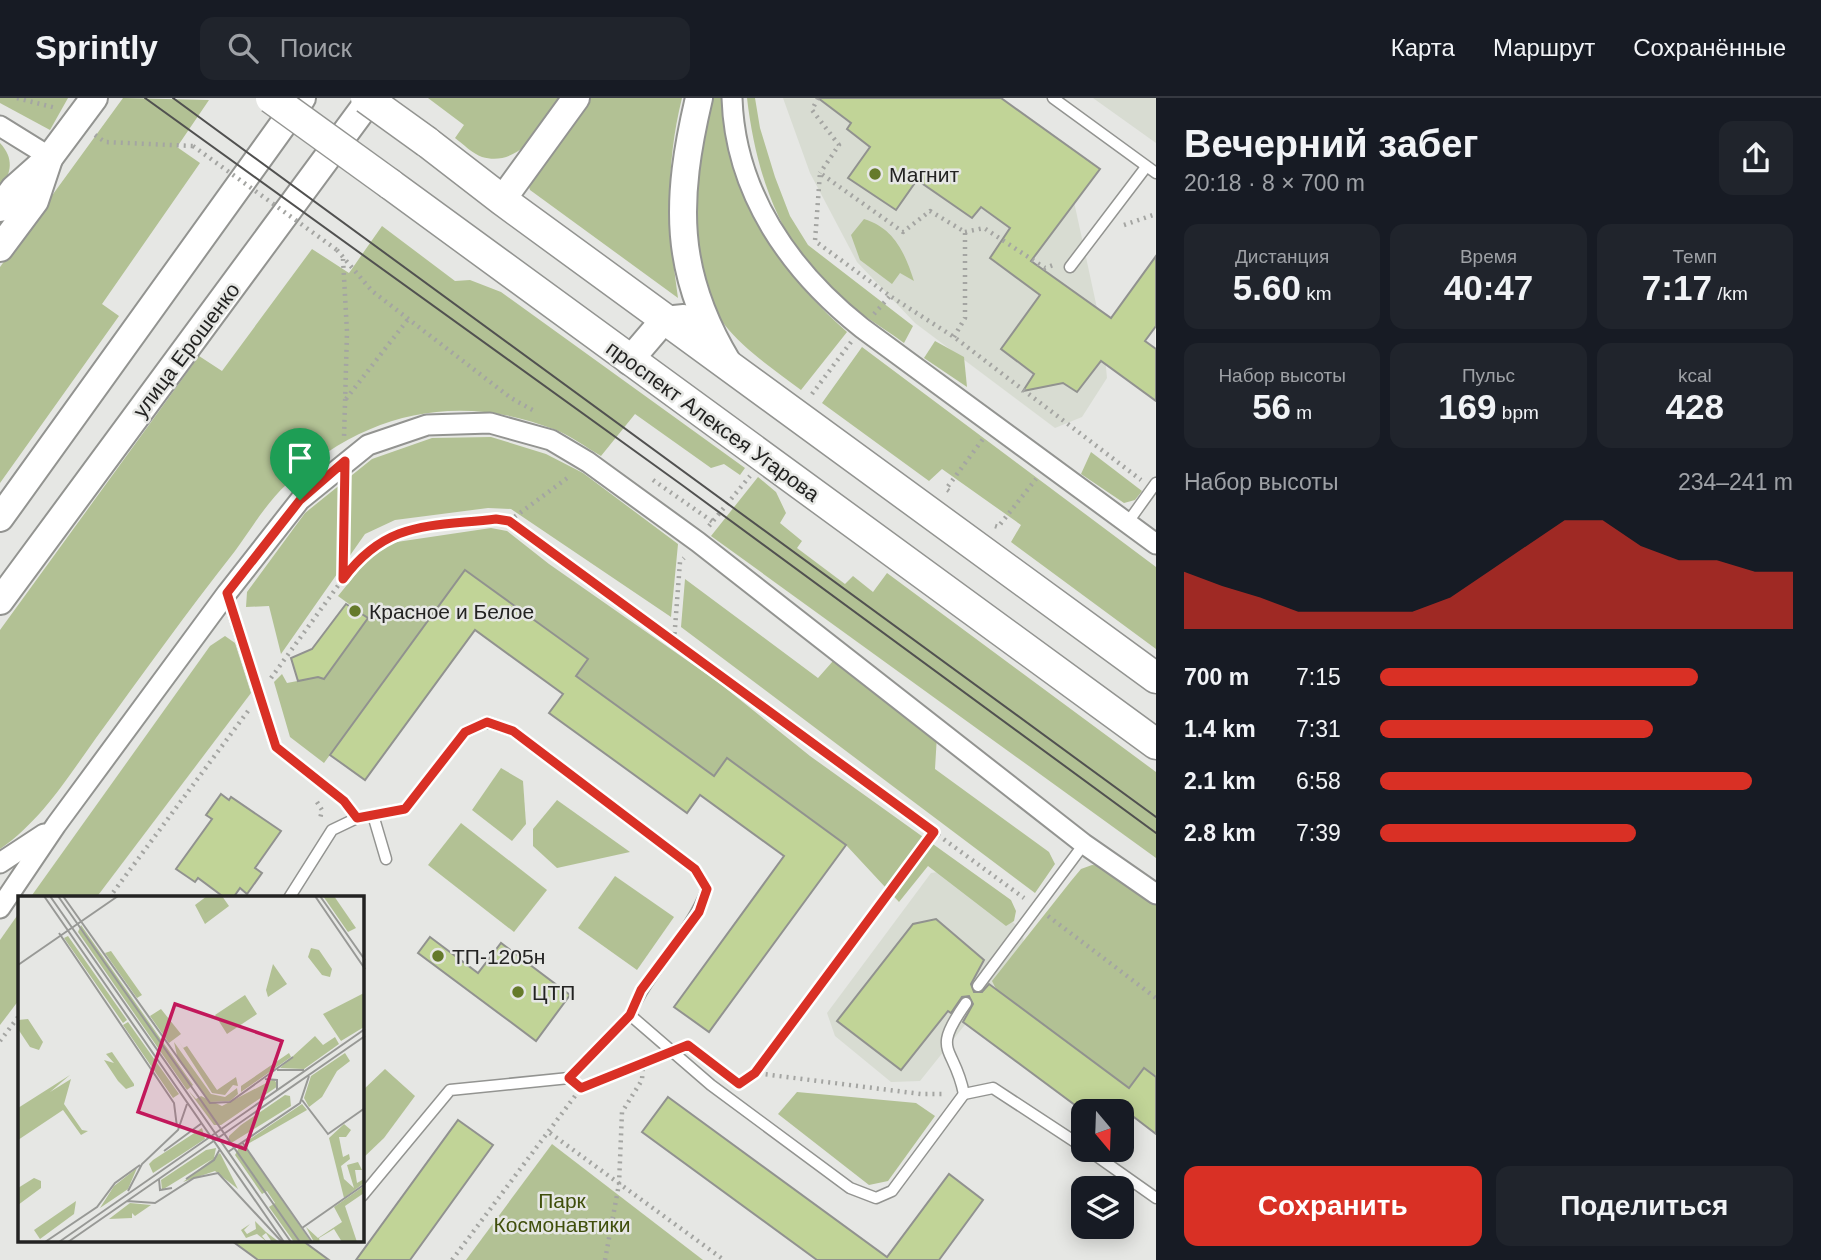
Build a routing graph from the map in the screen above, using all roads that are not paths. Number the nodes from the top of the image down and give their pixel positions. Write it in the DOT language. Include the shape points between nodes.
graph roads {
  1 [pos="94,98"];
  2 [pos="271,98"];
  3 [pos="302,98"];
  4 [pos="368,98"];
  5 [pos="576,98"];
  6 [pos="699,98"];
  7 [pos="732,98"];
  8 [pos="1053,98"];
  9 [pos="0,126"];
  10 [pos="50,157"];
  11 [pos="1146,167"];
  12 [pos="1156,173"];
  13 [pos="502,200"];
  14 [pos="0,208"];
  15 [pos="0,248"];
  16 [pos="1070,267"];
  17 [pos="693,293"];
  18 [pos="664,320"];
  19 [pos="629,361"];
  20 [pos="731,368"];
  21 [pos="1154,486"];
  22 [pos="0,518"];
  23 [pos="1128,522"];
  24 [pos="1156,544"];
  25 [pos="227,593"];
  26 [pos="0,601"];
  27 [pos="1156,678"];
  28 [pos="1156,744"];
  29 [pos="373,815"];
  30 [pos="357,818"];
  31 [pos="56,825"];
  32 [pos="1084,844"];
  33 [pos="386,859"];
  34 [pos="0,863"];
  35 [pos="1156,894"];
  36 [pos="290,896"];
  37 [pos="0,908"];
  38 [pos="978,986"];
  39 [pos="966,1003"];
  40 [pos="630,1015"];
  41 [pos="964,1094"];
  42 [pos="1071,1139"];
  43 [pos="1105,1162"];
  44 [pos="364,1194"];
  45 [pos="1156,1198"];
  1 -- 10 [label="main road"];
  2 -- 19 [label="main road, проспект Алексея Угарова, bridge"];
  3 -- 22 [label="main road"];
  4 -- 13 [label="main road, bridge"];
  4 -- 26 [label="main road, улица Ерошенко"];
  5 -- 13 [label="main road"];
  6 -- 17 [label="main road" via="683,189"];
  7 -- 23 [label="street" via="743,172 798,269 835,307"];
  8 -- 11 [label="lane"];
  9 -- 10 [label="street"];
  10 -- 14 [label="main road"];
  10 -- 15 [label="main road" via="35,201"];
  11 -- 12 [label="lane"];
  11 -- 16 [label="lane"];
  13 -- 18 [label="main road"];
  17 -- 18 [label="main road" via="688,315 678,321"];
  17 -- 20 [label="main road"];
  18 -- 19 [label="main road"];
  18 -- 20 [label="main road"];
  19 -- 28 [label="main road, проспект Алексея Угарова"];
  20 -- 27 [label="main road"];
  21 -- 23 [label="lane"];
  23 -- 24 [label="street"];
  25 -- 30 [label="lane" via="276,747 344,801"];
  25 -- 31 [label="street"];
  25 -- 32 [label="street" via="300,500 368,445 427,425 490,423 551,440 698,542"];
  29 -- 30 [label="lane"];
  29 -- 33 [label="lane"];
  29 -- 40 [label="lane" via="405,809 465,732 487,722 513,731 695,869 707,889 699,912 641,990"];
  30 -- 36 [label="lane" via="332,830"];
  31 -- 34 [label="street"];
  31 -- 37 [label="street"];
  32 -- 35 [label="street"];
  32 -- 38 [label="lane"];
  39 -- 41 [label="lane" via="945,1038"];
  40 -- 41 [label="lane" via="711,1085 850,1188 876,1198 892,1191"];
  40 -- 44 [label="lane" via="569,1078 450,1090"];
  41 -- 42 [label="lane" via="993,1088"];
  43 -- 45 [label="lane"];
}
